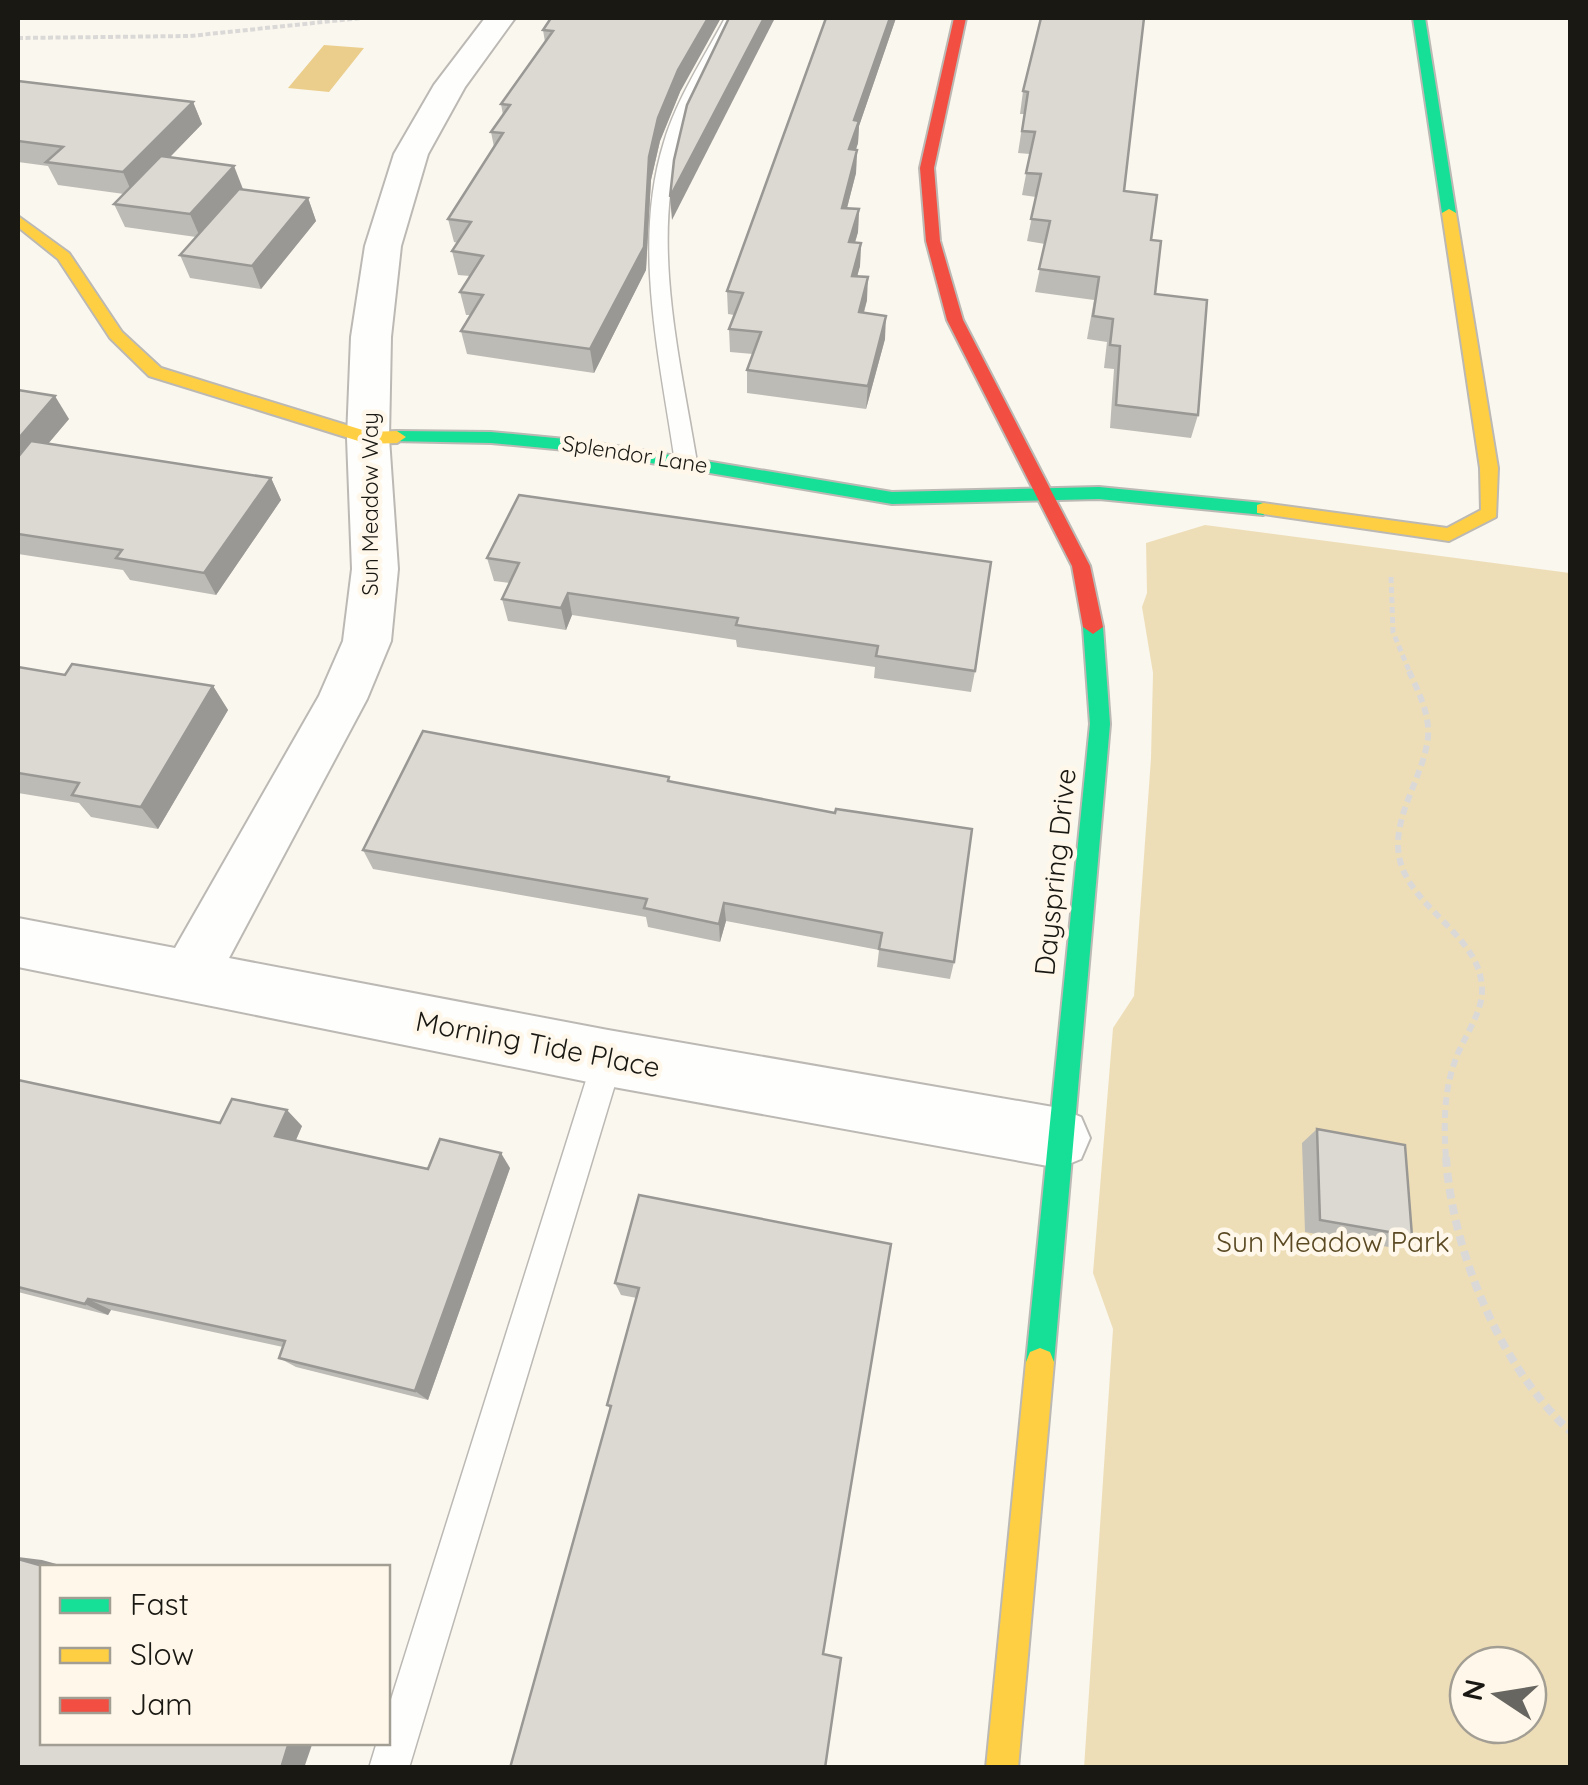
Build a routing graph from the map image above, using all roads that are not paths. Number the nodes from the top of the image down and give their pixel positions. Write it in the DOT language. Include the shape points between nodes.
graph roads {
  1 [pos="500,18"];
  2 [pos="732,18"];
  3 [pos="960,18"];
  4 [pos="1419,18"];
  5 [pos="18,220"];
  6 [pos="368,438"];
  7 [pos="686,462"];
  8 [pos="1046,494"];
  9 [pos="18,943"];
  10 [pos="189,976"];
  11 [pos="608,1058"];
  12 [pos="1059,1138"];
  13 [pos="389,1768"];
  14 [pos="1002,1768"];
  1 -- 6 [label="street, Sun Meadow Way" via="450,85 411,154 383,246"];
  2 -- 7 [label="lane" via="672,142 661,202 663,298"];
  3 -- 8 [label="street, Dayspring Drive" via="927,168 933,241 955,320"];
  4 -- 8 [label="street, Splendor Lane" via="1489,468 1490,513 1448,535 1192,499"];
  5 -- 6 [label="street, Splendor Lane" via="64,256 116,335 155,372"];
  6 -- 7 [label="street, Splendor Lane" via="532,439"];
  6 -- 10 [label="street, Sun Meadow Way" via="375,569 367,641 342,699"];
  7 -- 8 [label="street, Splendor Lane" via="868,496 977,500"];
  8 -- 12 [label="street, Dayspring Drive" via="1081,566 1095,638 1100,724"];
  9 -- 10 [label="street, Morning Tide Place"];
  10 -- 11 [label="street, Morning Tide Place"];
  11 -- 12 [label="street, Morning Tide Place"];
  11 -- 13 [label="lane"];
  12 -- 14 [label="street, Dayspring Drive"];
}
